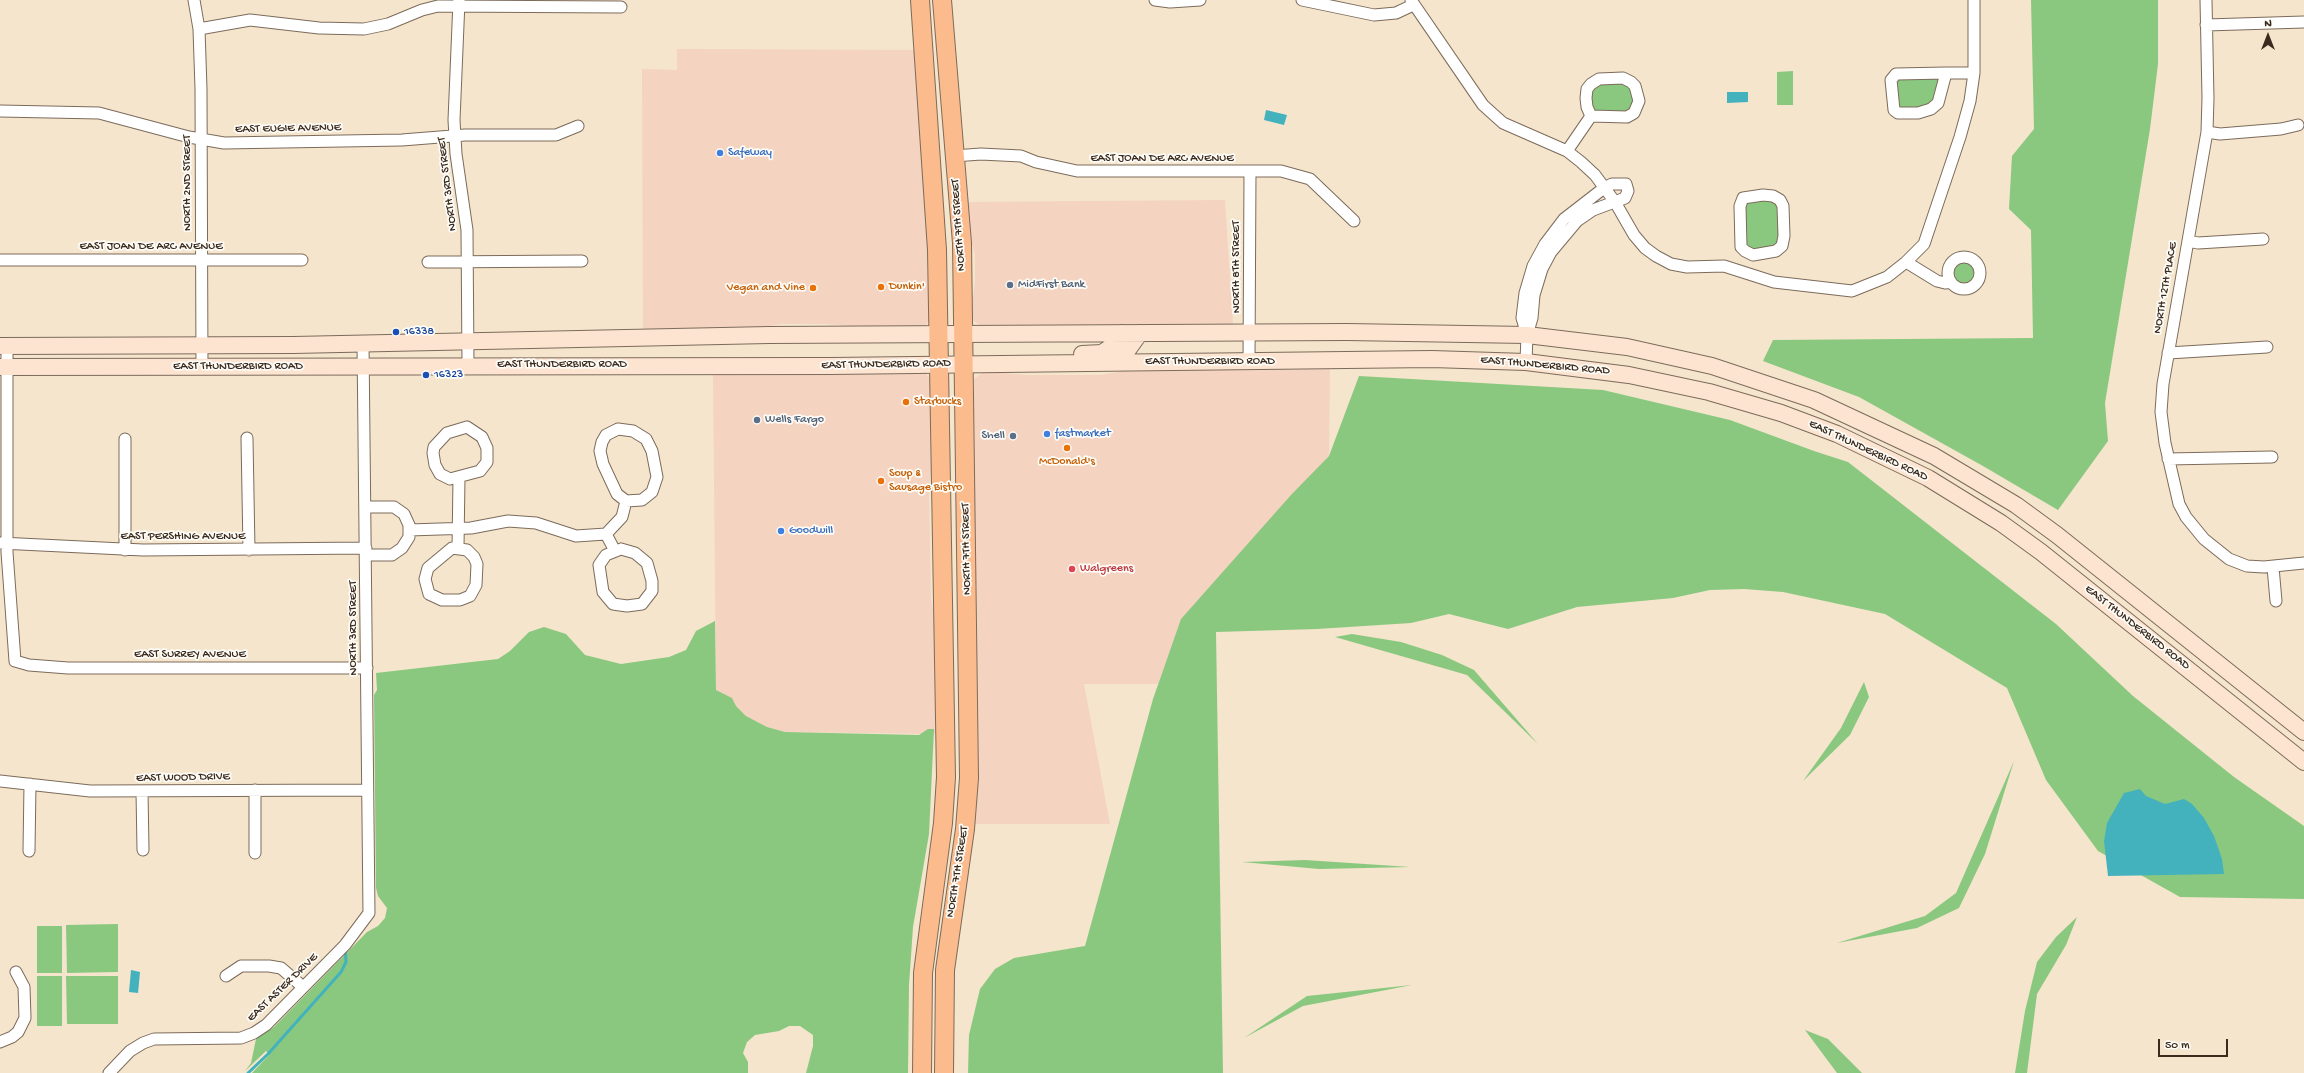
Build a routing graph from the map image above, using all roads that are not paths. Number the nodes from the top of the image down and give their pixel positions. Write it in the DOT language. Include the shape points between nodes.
graph roads {
  1 [pos="194,0"];
  2 [pos="920,0"];
  3 [pos="942,0"];
  4 [pos="1154,0"];
  5 [pos="1200,0"];
  6 [pos="1302,0"];
  7 [pos="1974,0"];
  8 [pos="2206,0"];
  9 [pos="1412,2"];
  10 [pos="459,4"];
  11 [pos="621,7"];
  12 [pos="2304,22"];
  13 [pos="2206,25"];
  14 [pos="198,29"];
  15 [pos="1946,72"];
  16 [pos="1974,73"];
  17 [pos="0,111"];
  18 [pos="1591,116"];
  19 [pos="2298,125"];
  20 [pos="578,126"];
  21 [pos="2207,132"];
  22 [pos="455,136"];
  23 [pos="200,139"];
  24 [pos="1567,151"];
  25 [pos="954,156"];
  26 [pos="1250,172"];
  27 [pos="1604,188"];
  28 [pos="1615,202"];
  29 [pos="1354,221"];
  30 [pos="2263,239"];
  31 [pos="2188,241"];
  32 [pos="1551,243"];
  33 [pos="1753,255"];
  34 [pos="0,260"];
  35 [pos="201,260"];
  36 [pos="302,260"];
  37 [pos="582,261"];
  38 [pos="428,262"];
  39 [pos="468,262"];
  40 [pos="1906,262"];
  41 [pos="1748,274"];
  42 [pos="1951,282"];
  43 [pos="1249,332"];
  44 [pos="1140,333"];
  45 [pos="963,334"];
  46 [pos="1122,334"];
  47 [pos="938,335"];
  48 [pos="1527,335"];
  49 [pos="468,341"];
  50 [pos="363,343"];
  51 [pos="201,345"];
  52 [pos="3,346"];
  53 [pos="2267,347"];
  54 [pos="2168,353"];
  55 [pos="1119,362"];
  56 [pos="1249,362"];
  57 [pos="1526,362"];
  58 [pos="939,364"];
  59 [pos="964,364"];
  60 [pos="1031,364"];
  61 [pos="468,365"];
  62 [pos="202,366"];
  63 [pos="3,367"];
  64 [pos="364,367"];
  65 [pos="247,438"];
  66 [pos="126,439"];
  67 [pos="2272,457"];
  68 [pos="2168,459"];
  69 [pos="459,477"];
  70 [pos="626,501"];
  71 [pos="365,507"];
  72 [pos="459,529"];
  73 [pos="409,530"];
  74 [pos="606,534"];
  75 [pos="3,543"];
  76 [pos="458,548"];
  77 [pos="125,550"];
  78 [pos="249,550"];
  79 [pos="615,551"];
  80 [pos="366,552"];
  81 [pos="2304,563"];
  82 [pos="2274,567"];
  83 [pos="2276,601"];
  84 [pos="367,668"];
  85 [pos="2304,731"];
  86 [pos="2290,751"];
  87 [pos="2304,762"];
  88 [pos="0,781"];
  89 [pos="30,784"];
  90 [pos="255,790"];
  91 [pos="368,790"];
  92 [pos="142,791"];
  93 [pos="143,850"];
  94 [pos="29,851"];
  95 [pos="255,853"];
  96 [pos="369,913"];
  97 [pos="16,972"];
  98 [pos="226,976"];
  99 [pos="304,988"];
  100 [pos="0,1042"];
  101 [pos="109,1073"];
  102 [pos="922,1073"];
  103 [pos="944,1073"];
  1 -- 14 [label="street, NORTH 2ND STREET"];
  2 -- 47 [label="main road, NORTH 7TH STREET" via="937,250"];
  3 -- 25 [label="main road, NORTH 7TH STREET"];
  4 -- 5 [label="street"];
  6 -- 9 [label="street" via="1374,15 1396,13"];
  7 -- 16 [label="street"];
  8 -- 13 [label="street, NORTH 12TH PLACE"];
  9 -- 24 [label="street" via="1483,105 1503,123"];
  10 -- 11 [label="street"];
  10 -- 14 [label="street" via="422,10 388,24 364,29 319,28 250,20"];
  10 -- 22 [label="street, NORTH 3RD STREET" via="454,102"];
  12 -- 13 [label="street"];
  13 -- 21 [label="street, NORTH 12TH PLACE"];
  14 -- 23 [label="street, NORTH 2ND STREET"];
  15 -- 15 [label="street" via="1896,74 1891,80 1894,110 1898,113 1918,113 1932,109 1938,103"];
  15 -- 16 [label="street"];
  16 -- 40 [label="street" via="1970,101 1960,137 1924,244"];
  17 -- 23 [label="street, EAST EUGIE AVENUE" via="99,113"];
  18 -- 18 [label="street" via="1627,117 1634,113 1639,101 1635,86 1623,78 1595,80 1587,89 1587,107"];
  18 -- 24 [label="street"];
  19 -- 21 [label="street" via="2251,132"];
  20 -- 22 [label="street, EAST EUGIE AVENUE" via="556,135"];
  21 -- 31 [label="street, NORTH 12TH PLACE"];
  22 -- 23 [label="street, EAST EUGIE AVENUE" via="402,140 224,143"];
  22 -- 39 [label="street, NORTH 3RD STREET" via="467,230"];
  23 -- 35 [label="street, NORTH 2ND STREET"];
  24 -- 27 [label="street" via="1594,175"];
  25 -- 26 [label="street, EAST JOAN DE ARC AVENUE" via="1021,156 1077,172"];
  25 -- 45 [label="main road, NORTH 7TH STREET" via="962,243"];
  26 -- 29 [label="street, EAST JOAN DE ARC AVENUE" via="1281,171 1310,179"];
  26 -- 43 [label="street, NORTH 8TH STREET"];
  27 -- 28 [label="street"];
  27 -- 28 [label="street" via="1618,183 1626,184 1627,196"];
  27 -- 32 [label="street" via="1571,213"];
  28 -- 32 [label="street" via="1593,210"];
  28 -- 41 [label="street" via="1634,235 1645,248 1671,264 1687,267 1724,266"];
  30 -- 31 [label="street" via="2198,243"];
  31 -- 54 [label="street, NORTH 12TH PLACE"];
  32 -- 48 [label="street" via="1533,266 1525,293 1522,318"];
  33 -- 33 [label="street" via="1776,252 1782,246 1782,206 1780,200 1773,196 1744,198 1740,206 1741,246 1744,252"];
  33 -- 41 [label="street"];
  34 -- 35 [label="street, EAST JOAN DE ARC AVENUE"];
  35 -- 36 [label="street, EAST JOAN DE ARC AVENUE"];
  35 -- 51 [label="street, NORTH 2ND STREET"];
  37 -- 39 [label="street"];
  38 -- 39 [label="street"];
  39 -- 49 [label="street, NORTH 3RD STREET"];
  40 -- 41 [label="street" via="1887,277 1852,292 1774,282"];
  40 -- 42 [label="street" via="1937,281"];
  43 -- 44 [label="main road, EAST THUNDERBIRD ROAD"];
  43 -- 48 [label="main road, EAST THUNDERBIRD ROAD"];
  43 -- 56 [label="street, NORTH 8TH STREET"];
  44 -- 46 [label="main road, EAST THUNDERBIRD ROAD"];
  44 -- 55 [label="main road"];
  45 -- 46 [label="main road, EAST THUNDERBIRD ROAD"];
  45 -- 47 [label="main road, EAST THUNDERBIRD ROAD"];
  45 -- 59 [label="main road, NORTH 7TH STREET"];
  46 -- 60 [label="main road" via="1102,353 1053,354"];
  47 -- 49 [label="main road, EAST THUNDERBIRD ROAD" via="761,335"];
  47 -- 58 [label="main road, NORTH 7TH STREET"];
  48 -- 57 [label="street"];
  48 -- 85 [label="main road, EAST THUNDERBIRD ROAD" via="1628,347 1712,366 1814,400 1889,433 1934,456 2016,505"];
  49 -- 50 [label="main road, EAST THUNDERBIRD ROAD"];
  49 -- 61 [label="street, NORTH 3RD STREET"];
  50 -- 51 [label="main road, EAST THUNDERBIRD ROAD"];
  50 -- 64 [label="street, NORTH 3RD STREET"];
  51 -- 52 [label="main road, EAST THUNDERBIRD ROAD"];
  51 -- 62 [label="street, NORTH 2ND STREET"];
  52 -- 63 [label="street"];
  53 -- 54 [label="street"];
  54 -- 68 [label="street, NORTH 12TH PLACE" via="2161,412"];
  55 -- 56 [label="main road, EAST THUNDERBIRD ROAD"];
  55 -- 60 [label="main road, EAST THUNDERBIRD ROAD"];
  56 -- 57 [label="main road, EAST THUNDERBIRD ROAD" via="1432,359"];
  57 -- 86 [label="main road, EAST THUNDERBIRD ROAD" via="1629,375 1709,392 1807,422 1928,478 2035,548"];
  58 -- 59 [label="main road, EAST THUNDERBIRD ROAD"];
  58 -- 61 [label="main road, EAST THUNDERBIRD ROAD"];
  58 -- 102 [label="main road, NORTH 7TH STREET" via="946,777 942,830 923,973"];
  59 -- 60 [label="main road, EAST THUNDERBIRD ROAD"];
  59 -- 103 [label="main road, NORTH 7TH STREET" via="969,787 945,970"];
  61 -- 64 [label="main road, EAST THUNDERBIRD ROAD"];
  62 -- 63 [label="main road, EAST THUNDERBIRD ROAD"];
  62 -- 64 [label="main road, EAST THUNDERBIRD ROAD"];
  63 -- 75 [label="street"];
  64 -- 71 [label="street, NORTH 3RD STREET"];
  65 -- 78 [label="street"];
  66 -- 77 [label="street"];
  67 -- 68 [label="street"];
  68 -- 82 [label="street, NORTH 12TH PLACE" via="2176,495 2186,517 2204,539 2230,559 2247,566"];
  69 -- 69 [label="street" via="480,471 487,462 487,448 482,437 467,428 447,433 434,448 433,453 440,474 450,479"];
  69 -- 72 [label="street"];
  70 -- 70 [label="street" via="642,500 652,492 657,477 656,466 646,439 633,431 618,430 606,435 600,451 617,494"];
  70 -- 74 [label="street" via="622,517"];
  71 -- 73 [label="street" via="394,506 404,514"];
  71 -- 80 [label="street, NORTH 3RD STREET"];
  72 -- 73 [label="street"];
  72 -- 74 [label="street" via="508,521 536,523 576,536"];
  72 -- 76 [label="street"];
  73 -- 80 [label="street, EAST PERSHING AVENUE" via="409,537 402,548 392,555"];
  74 -- 79 [label="street"];
  75 -- 77 [label="street, EAST PERSHING AVENUE"];
  75 -- 84 [label="street, EAST SURREY AVENUE" via="15,661 29,666"];
  76 -- 76 [label="street" via="452,548 428,568 425,579 429,594 442,600 460,600 470,596 476,584 477,564 474,557 468,550"];
  77 -- 78 [label="street, EAST PERSHING AVENUE"];
  78 -- 80 [label="street, EAST PERSHING AVENUE"];
  79 -- 79 [label="street" via="606,555 599,565 602,592 613,604 642,604 652,591 647,563 635,553 621,549"];
  80 -- 84 [label="street, NORTH 3RD STREET"];
  81 -- 82 [label="street, NORTH 12TH PLACE"];
  82 -- 83 [label="street"];
  84 -- 91 [label="street, NORTH 3RD STREET"];
  85 -- 86 [label="main road"];
  86 -- 87 [label="main road, EAST THUNDERBIRD ROAD"];
  88 -- 89 [label="street, EAST WOOD DRIVE"];
  89 -- 92 [label="street, EAST WOOD DRIVE" via="90,791"];
  89 -- 94 [label="street"];
  90 -- 91 [label="street, EAST WOOD DRIVE"];
  90 -- 92 [label="street, EAST WOOD DRIVE"];
  90 -- 95 [label="street"];
  91 -- 96 [label="street, NORTH 3RD STREET"];
  92 -- 93 [label="street"];
  96 -- 99 [label="street, EAST ASTER DRIVE" via="345,946"];
  97 -- 100 [label="street" via="24,987 25,1018 18,1032"];
  98 -- 99 [label="street" via="242,966 269,966 281,968"];
  99 -- 101 [label="street, EAST ASTER DRIVE" via="266,1025 254,1033 242,1038 154,1039 143,1042 130,1051"];
}
